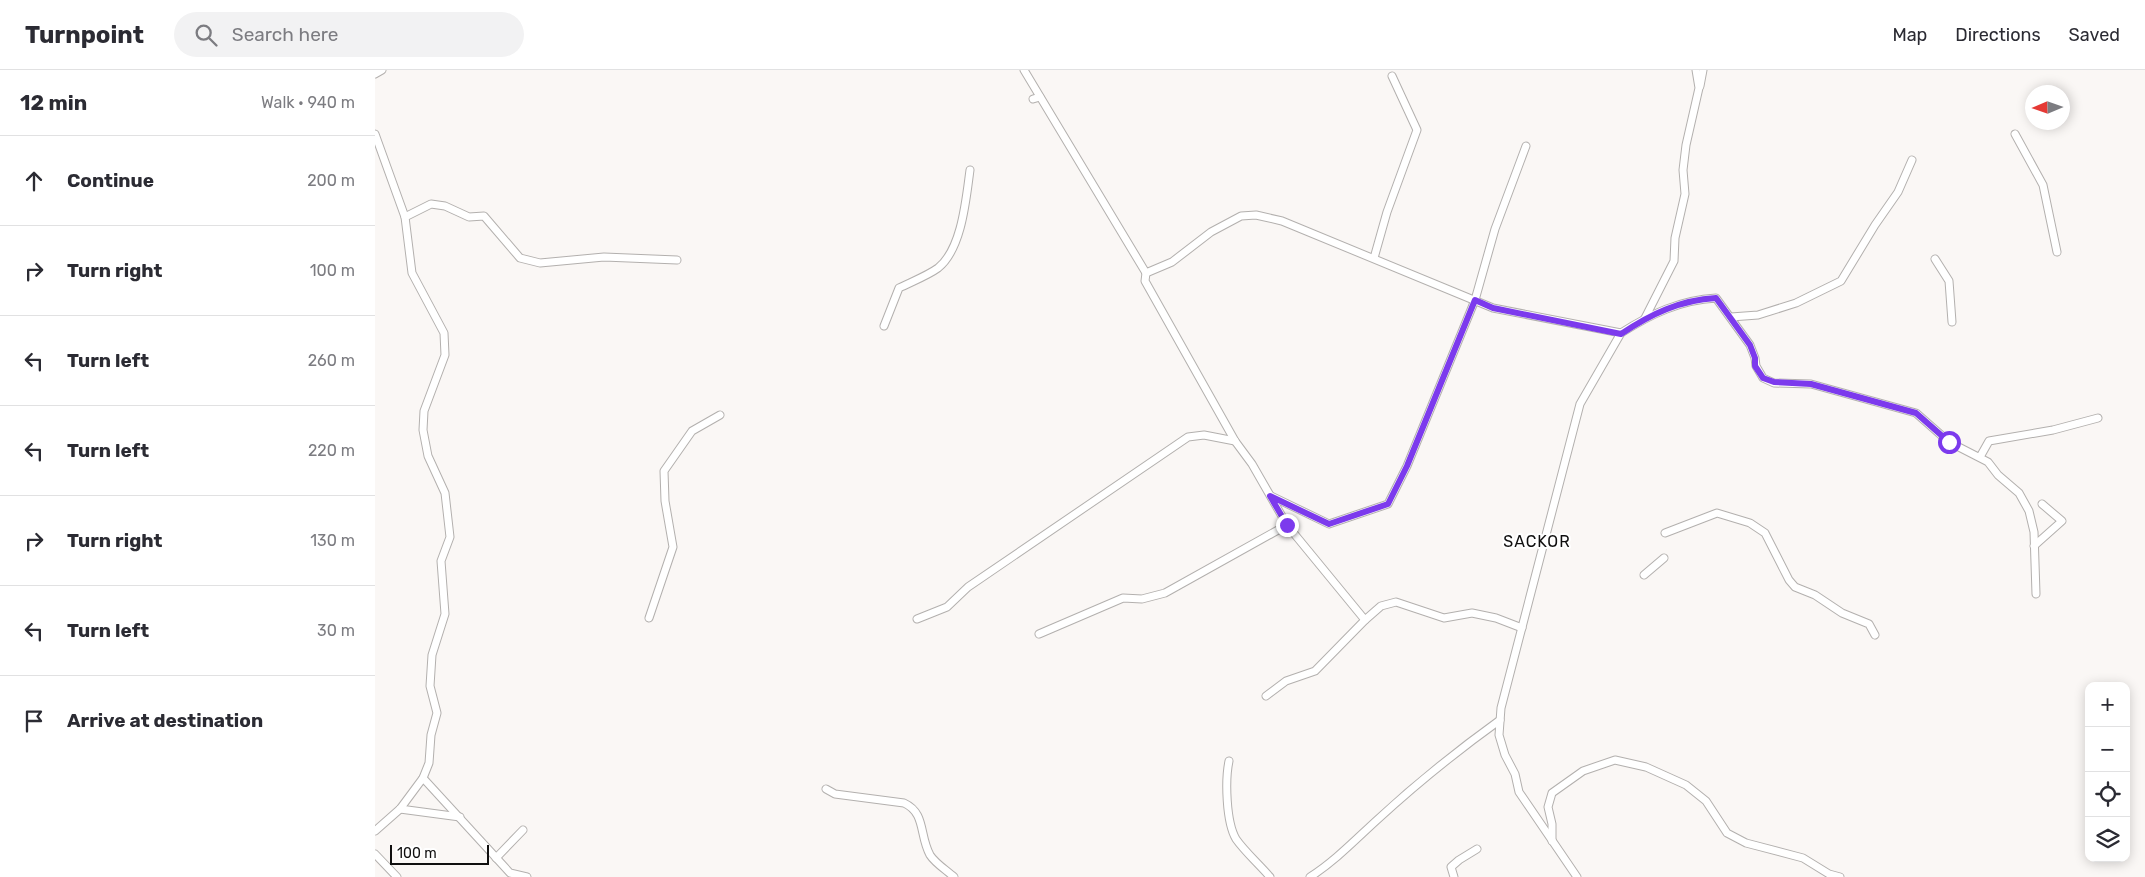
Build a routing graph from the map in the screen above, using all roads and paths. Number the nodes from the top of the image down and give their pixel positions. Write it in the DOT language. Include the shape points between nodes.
graph roads {
  1 [pos="382,70"];
  2 [pos="1024,70"];
  3 [pos="1696,70"];
  4 [pos="1703,70"];
  5 [pos="375,74"];
  6 [pos="1392,76"];
  7 [pos="1699,88"];
  8 [pos="375,134"];
  9 [pos="2015,134"];
  10 [pos="1526,146"];
  11 [pos="1912,160"];
  12 [pos="971,170"];
  13 [pos="405,217"];
  14 [pos="2057,252"];
  15 [pos="1374,258"];
  16 [pos="677,260"];
  17 [pos="1935,260"];
  18 [pos="1146,273"];
  19 [pos="1475,300"];
  20 [pos="1731,317"];
  21 [pos="1645,318"];
  22 [pos="1952,322"];
  23 [pos="884,326"];
  24 [pos="1621,334"];
  25 [pos="720,415"];
  26 [pos="2098,418"];
  27 [pos="1235,441"];
  28 [pos="1980,457"];
  29 [pos="1270,496"];
  30 [pos="2042,504"];
  31 [pos="1287,525"];
  32 [pos="1665,533"];
  33 [pos="2035,546"];
  34 [pos="1664,558"];
  35 [pos="1644,575"];
  36 [pos="2036,594"];
  37 [pos="649,618"];
  38 [pos="917,619"];
  39 [pos="1365,620"];
  40 [pos="1523,628"];
  41 [pos="1039,634"];
  42 [pos="1875,635"];
  43 [pos="1266,696"];
  44 [pos="1500,720"];
  45 [pos="1229,761"];
  46 [pos="423,778"];
  47 [pos="826,789"];
  48 [pos="401,809"];
  49 [pos="460,818"];
  50 [pos="523,830"];
  51 [pos="375,831"];
  52 [pos="1552,841"];
  53 [pos="1477,849"];
  54 [pos="375,854"];
  55 [pos="496,858"];
  56 [pos="397,877"];
  57 [pos="527,877"];
  58 [pos="954,877"];
  59 [pos="1270,877"];
  60 [pos="1310,877"];
  61 [pos="1453,877"];
  62 [pos="1577,877"];
  63 [pos="1840,877"];
  1 -- 5 [label="street"];
  2 -- 18 [label="street" via="1037,98"];
  3 -- 7 [label="street"];
  4 -- 7 [label="street"];
  6 -- 15 [label="street" via="1417,130"];
  7 -- 21 [label="street" via="1686,144 1685,194 1675,238 1674,261"];
  8 -- 13 [label="street"];
  9 -- 14 [label="street" via="2043,185"];
  10 -- 19 [label="street" via="1495,229"];
  11 -- 20 [label="street" via="1898,192 1841,281 1796,303 1758,315"];
  12 -- 23 [label="street" via="963,222 947,257 937,268 899,288"];
  13 -- 16 [label="street" via="431,204 445,206 469,217 484,216 520,258 540,263 604,257"];
  13 -- 46 [label="street" via="412,273 444,333 445,355 424,411 423,430 427,456 445,493 450,537 441,561 445,614 433,656 430,686 437,713 429,763"];
  15 -- 18 [label="street" via="1256,215 1241,216 1211,232 1172,262"];
  15 -- 19 [label="street"];
  17 -- 22 [label="street" via="1949,281"];
  18 -- 27 [label="street" via="1145,281"];
  19 -- 24 [label="street" via="1493,308"];
  19 -- 29 [label="street" via="1407,466 1388,504 1329,524"];
  20 -- 21 [label="street" via="1716,298 1681,303"];
  20 -- 28 [label="street" via="1750,345 1760,375 1769,381 1811,384 1916,413 1949,442"];
  21 -- 24 [label="street"];
  24 -- 40 [label="street" via="1580,404"];
  25 -- 37 [label="street" via="693,431 664,471 665,501 673,547"];
  26 -- 28 [label="street" via="1989,441"];
  27 -- 29 [label="street"];
  27 -- 38 [label="street" via="1204,435 1188,437 968,587 947,607"];
  28 -- 33 [label="street" via="2019,493 2029,510"];
  29 -- 31 [label="street"];
  30 -- 33 [label="street" via="2062,521"];
  31 -- 39 [label="street"];
  31 -- 41 [label="street" via="1165,593 1143,599 1123,598"];
  32 -- 42 [label="street" via="1717,513 1750,524 1765,534 1795,587 1869,624"];
  33 -- 36 [label="street"];
  34 -- 35 [label="street"];
  39 -- 40 [label="street" via="1381,606 1396,602 1444,618 1473,613"];
  39 -- 43 [label="street" via="1315,671 1286,681"];
  40 -- 44 [label="street"];
  44 -- 52 [label="street" via="1499,735 1519,792"];
  44 -- 60 [label="street" via="1457,751"];
  45 -- 59 [label="street" via="1227,806 1235,838"];
  46 -- 48 [label="street"];
  46 -- 49 [label="street"];
  47 -- 58 [label="street" via="835,794 912,806 917,812 931,856"];
  48 -- 49 [label="street"];
  48 -- 51 [label="street"];
  49 -- 55 [label="street"];
  50 -- 55 [label="street"];
  52 -- 62 [label="street"];
  52 -- 63 [label="street" via="1548,807 1552,793 1583,771 1615,760 1646,767 1686,785 1706,801 1727,833 1746,843 1803,858"];
  53 -- 61 [label="street" via="1451,867"];
  54 -- 56 [label="street"];
  55 -- 57 [label="street" via="510,873"];
}
